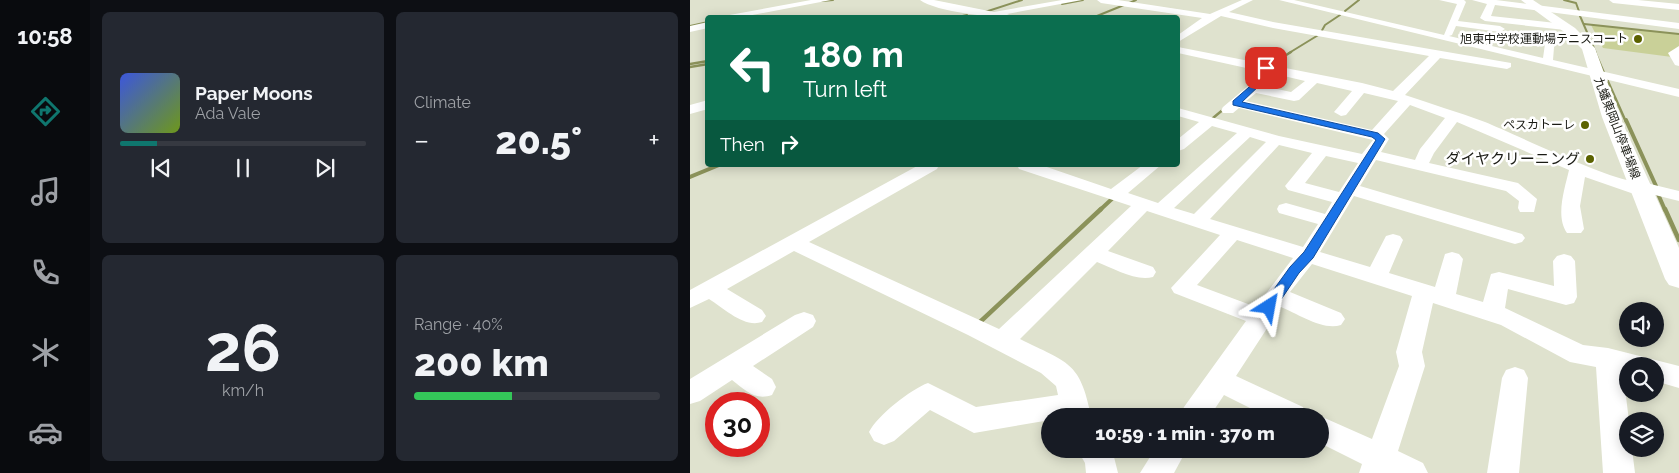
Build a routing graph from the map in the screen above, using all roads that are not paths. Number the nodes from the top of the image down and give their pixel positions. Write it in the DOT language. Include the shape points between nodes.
graph roads {
  1 [pos="814,0"];
  2 [pos="827,0"];
  3 [pos="924,0"];
  4 [pos="1078,0"];
  5 [pos="1101,0"];
  6 [pos="1249,0"];
  7 [pos="1283,0"];
  8 [pos="1443,0"];
  9 [pos="1476,0"];
  10 [pos="1526,0"];
  11 [pos="1561,0"];
  12 [pos="1613,0"];
  13 [pos="1492,2"];
  14 [pos="1586,4"];
  15 [pos="1679,8"];
  16 [pos="1539,9"];
  17 [pos="1221,12"];
  18 [pos="1565,12"];
  19 [pos="751,13"];
  20 [pos="732,15"];
  21 [pos="737,15"];
  22 [pos="746,15"];
  23 [pos="759,15"];
  24 [pos="991,15"];
  25 [pos="1679,15"];
  26 [pos="1211,18"];
  27 [pos="704,20"];
  28 [pos="1452,23"];
  29 [pos="1679,26"];
  30 [pos="1565,27"];
  31 [pos="690,29"];
  32 [pos="1521,32"];
  33 [pos="1445,36"];
  34 [pos="1551,37"];
  35 [pos="1180,38"];
  36 [pos="1679,49"];
  37 [pos="1180,50"];
  38 [pos="1437,54"];
  39 [pos="1548,60"];
  40 [pos="1679,63"];
  41 [pos="1265,68"];
  42 [pos="1598,70"];
  43 [pos="1316,78"];
  44 [pos="1362,87"];
  45 [pos="1252,88"];
  46 [pos="1679,88"];
  47 [pos="1679,93"];
  48 [pos="1401,98"];
  49 [pos="1236,103"];
  50 [pos="705,105"];
  51 [pos="690,110"];
  52 [pos="1180,112"];
  53 [pos="1340,112"];
  54 [pos="1454,116"];
  55 [pos="1213,120"];
  56 [pos="1247,132"];
  57 [pos="1375,135"];
  58 [pos="1276,140"];
  59 [pos="1180,145"];
  60 [pos="1322,150"];
  61 [pos="1368,157"];
  62 [pos="1420,166"];
  63 [pos="928,167"];
  64 [pos="1031,167"];
  65 [pos="1150,167"];
  66 [pos="1578,168"];
  67 [pos="1639,188"];
  68 [pos="1347,194"];
  69 [pos="1115,195"];
  70 [pos="1679,196"];
  71 [pos="1153,206"];
  72 [pos="1527,208"];
  73 [pos="1286,209"];
  74 [pos="1198,220"];
  75 [pos="1330,221"];
  76 [pos="1574,229"];
  77 [pos="1234,232"];
  78 [pos="1515,238"];
  79 [pos="1393,240"];
  80 [pos="797,244"];
  81 [pos="1093,253"];
  82 [pos="1308,255"];
  83 [pos="1452,260"];
  84 [pos="1564,261"];
  85 [pos="1146,272"];
  86 [pos="1376,276"];
  87 [pos="1679,280"];
  88 [pos="713,291"];
  89 [pos="1434,295"];
  90 [pos="1277,296"];
  91 [pos="690,300"];
  92 [pos="1492,313"];
  93 [pos="754,316"];
  94 [pos="1262,318"];
  95 [pos="1333,319"];
  96 [pos="804,321"];
  97 [pos="1007,338"];
  98 [pos="1608,358"];
  99 [pos="1619,361"];
  100 [pos="733,366"];
  101 [pos="1664,373"];
  102 [pos="1679,377"];
  103 [pos="1515,378"];
  104 [pos="1219,380"];
  105 [pos="762,387"];
  106 [pos="690,393"];
  107 [pos="1076,408"];
  108 [pos="1200,408"];
  109 [pos="1277,408"];
  110 [pos="1041,413"];
  111 [pos="884,432"];
  112 [pos="1329,435"];
  113 [pos="1100,458"];
  114 [pos="1166,458"];
  115 [pos="1377,466"];
  116 [pos="1102,473"];
  117 [pos="1156,473"];
  118 [pos="1412,473"];
  119 [pos="1503,473"];
  120 [pos="1619,473"];
  1 -- 20 [label="street"];
  2 -- 19 [label="street"];
  3 -- 24 [label="street"];
  4 -- 24 [label="street"];
  5 -- 26 [label="street"];
  6 -- 17 [label="street"];
  7 -- 33 [label="street"];
  8 -- 28 [label="street" via="1462,2"];
  9 -- 13 [label="street"];
  10 -- 16 [label="main road, 九蟠東岡山停車場線"];
  11 -- 18 [label="street"];
  12 -- 15 [label="street"];
  13 -- 16 [label="street"];
  13 -- 30 [label="street" via="1485,18 1512,17"];
  14 -- 25 [label="street"];
  16 -- 18 [label="street"];
  16 -- 30 [label="main road, 九蟠東岡山停車場線"];
  17 -- 26 [label="street"];
  17 -- 38 [label="street"];
  18 -- 29 [label="street"];
  19 -- 21 [label="street"];
  19 -- 22 [label="street"];
  19 -- 23 [label="street"];
  26 -- 35 [label="street"];
  27 -- 31 [label="street"];
  28 -- 32 [label="street"];
  28 -- 33 [label="street"];
  30 -- 42 [label="main road, 九蟠東岡山停車場線" via="1585,44"];
  33 -- 39 [label="street"];
  33 -- 39 [label="street" via="1501,43"];
  34 -- 39 [label="street"];
  36 -- 40 [label="street" via="1674,54"];
  37 -- 41 [label="street"];
  38 -- 39 [label="street" via="1543,71"];
  38 -- 48 [label="street"];
  39 -- 42 [label="street"];
  41 -- 43 [label="street"];
  41 -- 45 [label="street" via="1259,82"];
  42 -- 46 [label="street"];
  42 -- 47 [label="street"];
  42 -- 67 [label="main road, 九蟠東岡山停車場線"];
  43 -- 44 [label="street"];
  43 -- 45 [label="street" via="1294,97"];
  44 -- 48 [label="street"];
  44 -- 53 [label="street"];
  45 -- 49 [label="street"];
  48 -- 54 [label="street"];
  48 -- 57 [label="street"];
  49 -- 55 [label="street"];
  49 -- 57 [label="street"];
  50 -- 51 [label="street"];
  52 -- 55 [label="street"];
  54 -- 62 [label="street" via="1426,152"];
  54 -- 66 [label="street"];
  55 -- 56 [label="street"];
  55 -- 59 [label="street"];
  56 -- 58 [label="street"];
  56 -- 71 [label="street"];
  57 -- 61 [label="street" via="1381,139"];
  58 -- 60 [label="street"];
  58 -- 74 [label="street"];
  60 -- 61 [label="street"];
  60 -- 68 [label="street" via="1294,186"];
  61 -- 62 [label="street"];
  61 -- 68 [label="street"];
  62 -- 72 [label="street" via="1467,184 1512,187 1528,199"];
  63 -- 80 [label="street"];
  64 -- 69 [label="street"];
  65 -- 69 [label="street"];
  66 -- 67 [label="street"];
  66 -- 76 [label="street" via="1571,206"];
  67 -- 70 [label="street"];
  67 -- 87 [label="main road, 九蟠東岡山停車場線"];
  68 -- 75 [label="street"];
  68 -- 78 [label="street"];
  69 -- 71 [label="street"];
  71 -- 74 [label="street"];
  71 -- 81 [label="street"];
  73 -- 75 [label="street"];
  74 -- 77 [label="street"];
  75 -- 82 [label="street"];
  77 -- 82 [label="street"];
  77 -- 94 [label="street" via="1182,288"];
  79 -- 86 [label="street"];
  80 -- 88 [label="street"];
  80 -- 97 [label="street"];
  81 -- 85 [label="street"];
  81 -- 97 [label="street"];
  82 -- 86 [label="street"];
  82 -- 90 [label="street"];
  83 -- 89 [label="street"];
  84 -- 92 [label="street" via="1566,296 1499,279"];
  86 -- 89 [label="street"];
  88 -- 91 [label="street"];
  88 -- 93 [label="street"];
  89 -- 92 [label="street"];
  89 -- 115 [label="street" via="1409,352 1412,366"];
  90 -- 94 [label="street"];
  90 -- 95 [label="street"];
  92 -- 98 [label="street" via="1579,356"];
  94 -- 104 [label="street"];
  96 -- 100 [label="street"];
  97 -- 107 [label="street" via="1062,374 1069,382"];
  98 -- 99 [label="street"];
  98 -- 120 [label="street"];
  100 -- 105 [label="street"];
  100 -- 106 [label="street"];
  101 -- 102 [label="street"];
  103 -- 119 [label="street"];
  104 -- 108 [label="street"];
  104 -- 109 [label="street"];
  110 -- 111 [label="street" via="974,420 928,395"];
  112 -- 115 [label="street"];
  113 -- 116 [label="street"];
  114 -- 117 [label="street"];
  115 -- 118 [label="street"];
}
